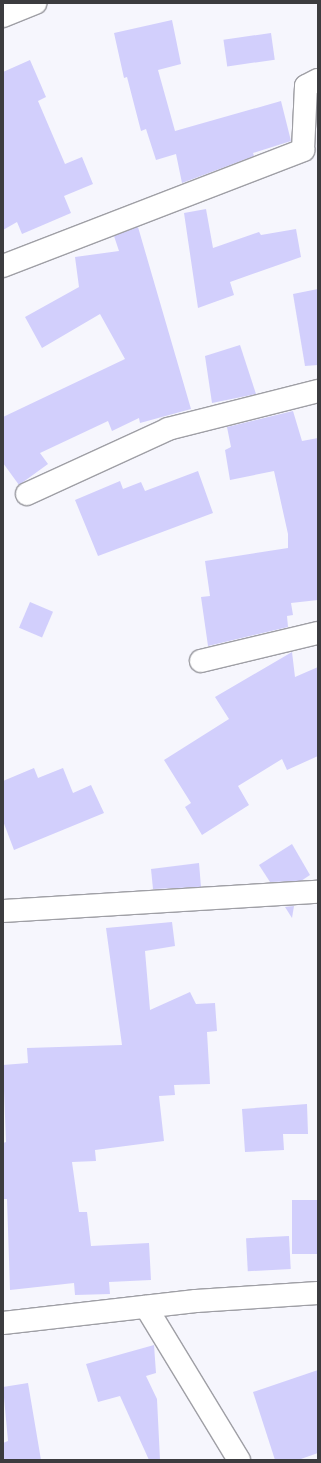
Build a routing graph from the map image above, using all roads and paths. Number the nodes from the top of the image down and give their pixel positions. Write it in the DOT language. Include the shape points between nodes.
graph roads {
  1 [pos="36,3"];
  2 [pos="3,16"];
  3 [pos="318,80"];
  4 [pos="3,266"];
  5 [pos="318,391"];
  6 [pos="27,494"];
  7 [pos="318,633"];
  8 [pos="201,662"];
  9 [pos="317,896"];
  10 [pos="3,911"];
  11 [pos="318,1293"];
  12 [pos="146,1307"];
  13 [pos="3,1323"];
  14 [pos="239,1460"];
  1 -- 2 [label="street"];
  3 -- 4 [label="street" via="306,86 303,150"];
  5 -- 6 [label="street" via="168,429"];
  7 -- 8 [label="street"];
  9 -- 10 [label="street"];
  11 -- 12 [label="street"];
  12 -- 13 [label="street"];
  12 -- 14 [label="street"];
}
